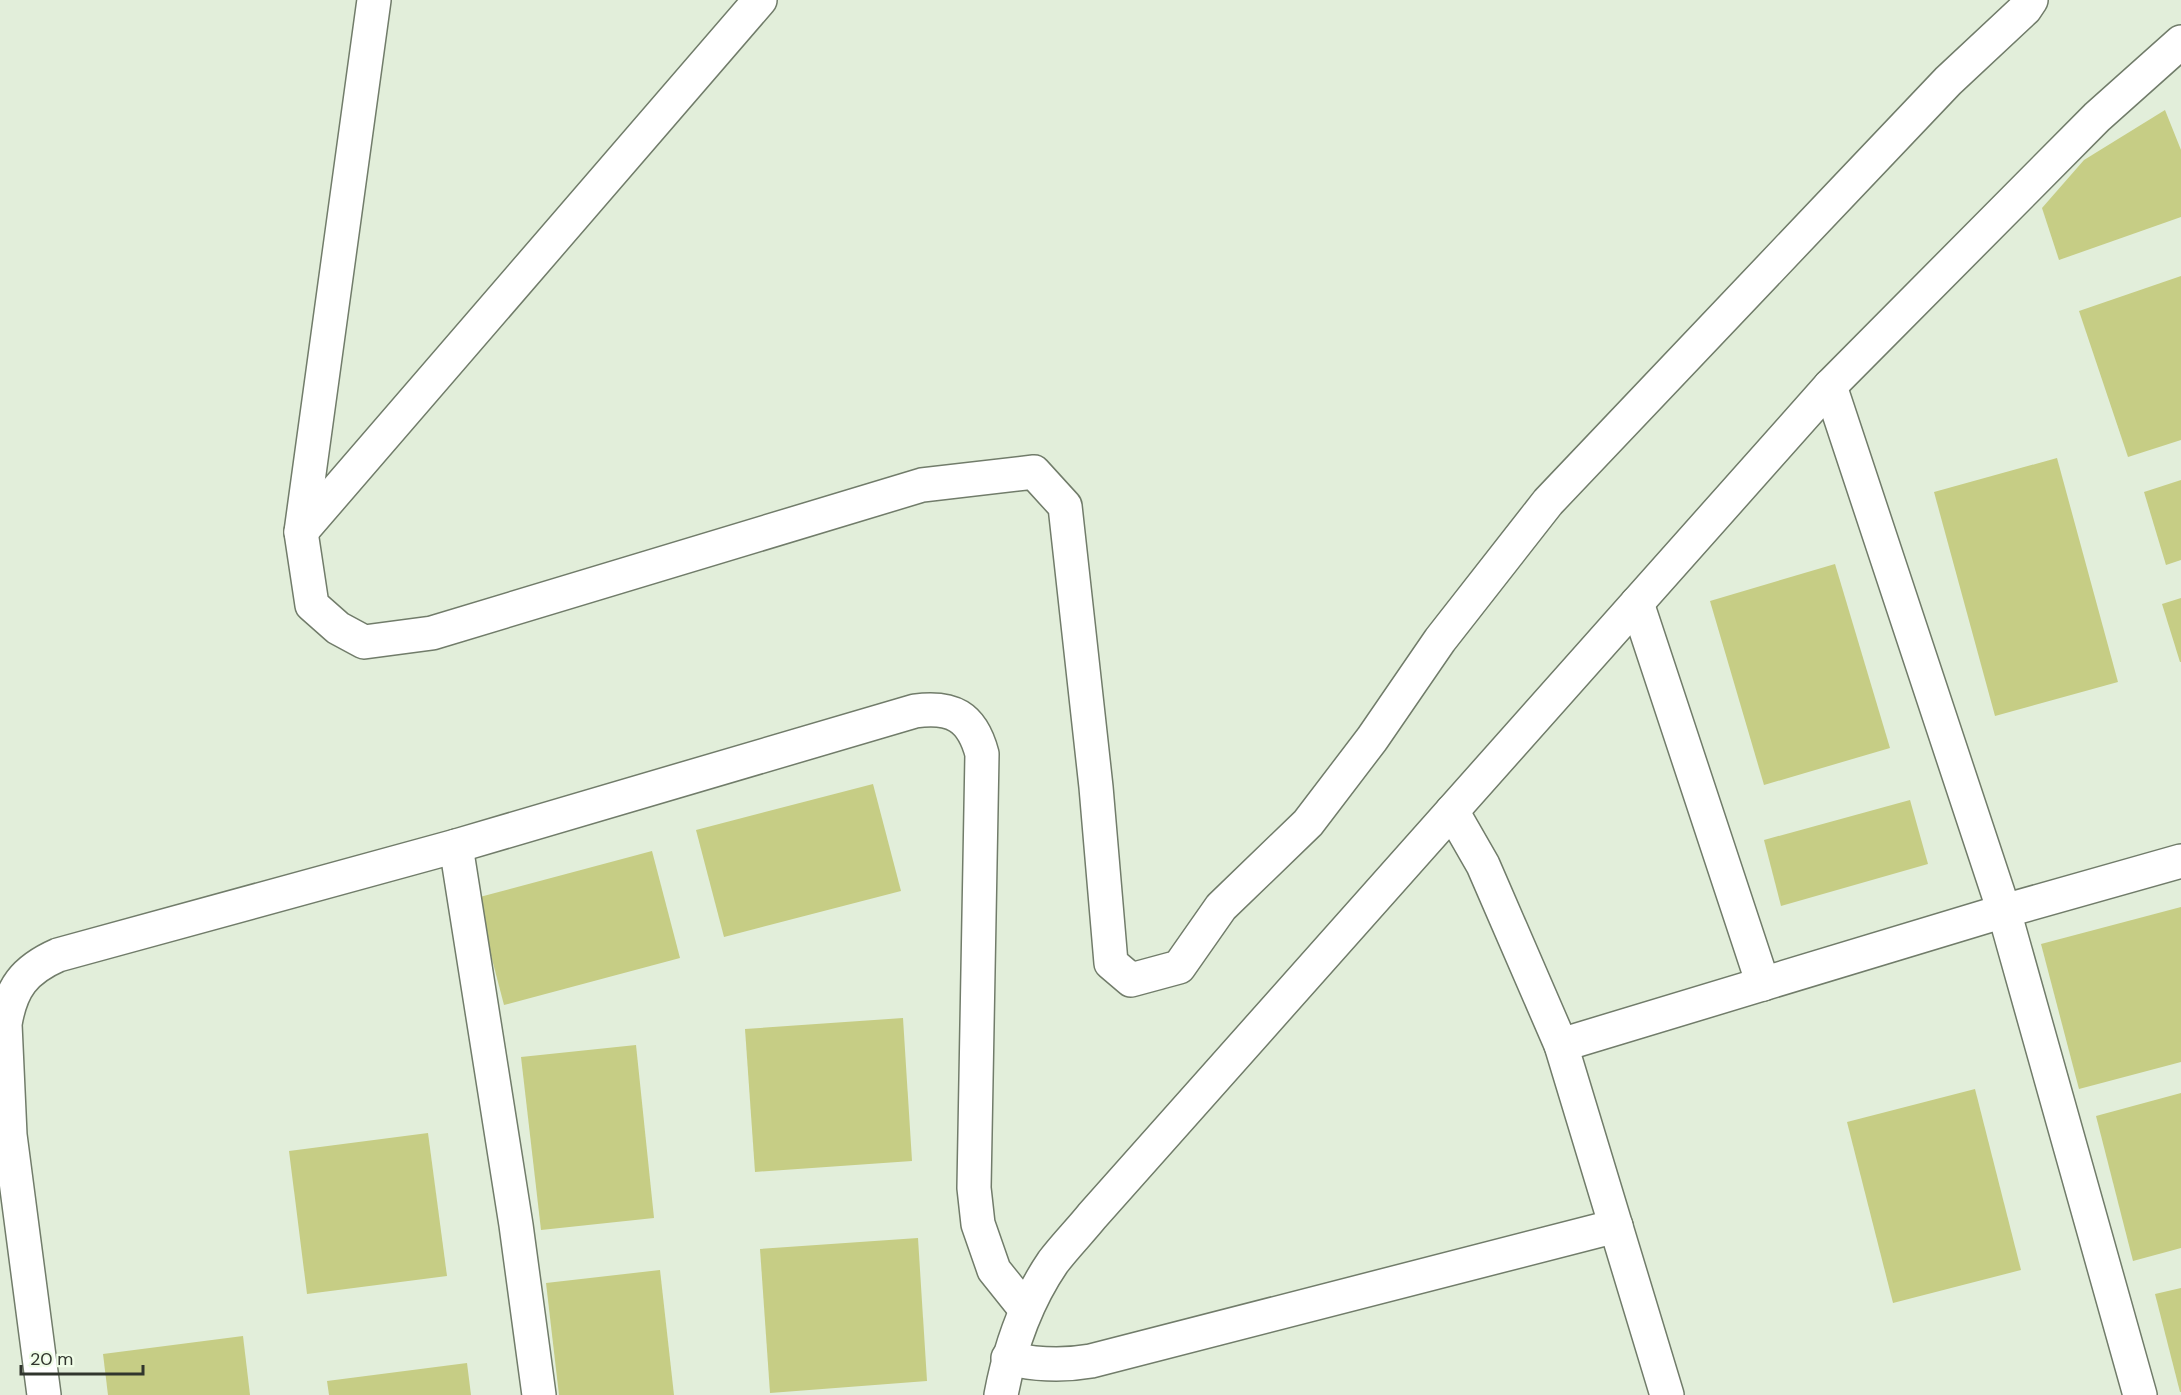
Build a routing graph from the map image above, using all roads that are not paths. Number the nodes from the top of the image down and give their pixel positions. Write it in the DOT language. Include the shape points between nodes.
graph roads {
  1 [pos="374,0"];
  2 [pos="760,0"];
  3 [pos="2031,0"];
  4 [pos="2181,42"];
  5 [pos="1830,386"];
  6 [pos="301,532"];
  7 [pos="1637,603"];
  8 [pos="1452,811"];
  9 [pos="456,846"];
  10 [pos="2181,861"];
  11 [pos="2004,911"];
  12 [pos="1762,984"];
  13 [pos="1562,1045"];
  14 [pos="1616,1226"];
  15 [pos="1026,1310"];
  16 [pos="1008,1358"];
  17 [pos="44,1395"];
  18 [pos="539,1395"];
  19 [pos="1001,1395"];
  20 [pos="1667,1395"];
  21 [pos="2140,1395"];
  1 -- 6 [label="street"];
  2 -- 6 [label="street"];
  3 -- 6 [label="street" via="1870,162 1548,502 1440,640 1308,823 1221,907 1179,967 1131,980 1111,963 1065,506 1034,472 922,485 432,633 364,642 338,628 312,605"];
  4 -- 5 [label="street" via="2097,117"];
  5 -- 7 [label="street"];
  5 -- 11 [label="street"];
  7 -- 8 [label="street"];
  7 -- 12 [label="street"];
  8 -- 13 [label="street" via="1483,865"];
  8 -- 15 [label="street" via="1092,1216 1054,1262"];
  9 -- 15 [label="street" via="915,711 936,708 954,713 968,723 982,754 974,1188 978,1224 994,1270"];
  9 -- 17 [label="street" via="58,955 41,962 16,987 4,1024 10,1135"];
  9 -- 18 [label="street"];
  10 -- 11 [label="street"];
  11 -- 12 [label="street"];
  11 -- 21 [label="street"];
  12 -- 13 [label="street"];
  13 -- 14 [label="street"];
  14 -- 16 [label="street" via="1091,1362 1032,1364"];
  14 -- 20 [label="street"];
  15 -- 16 [label="street"];
  16 -- 19 [label="street"];
}
